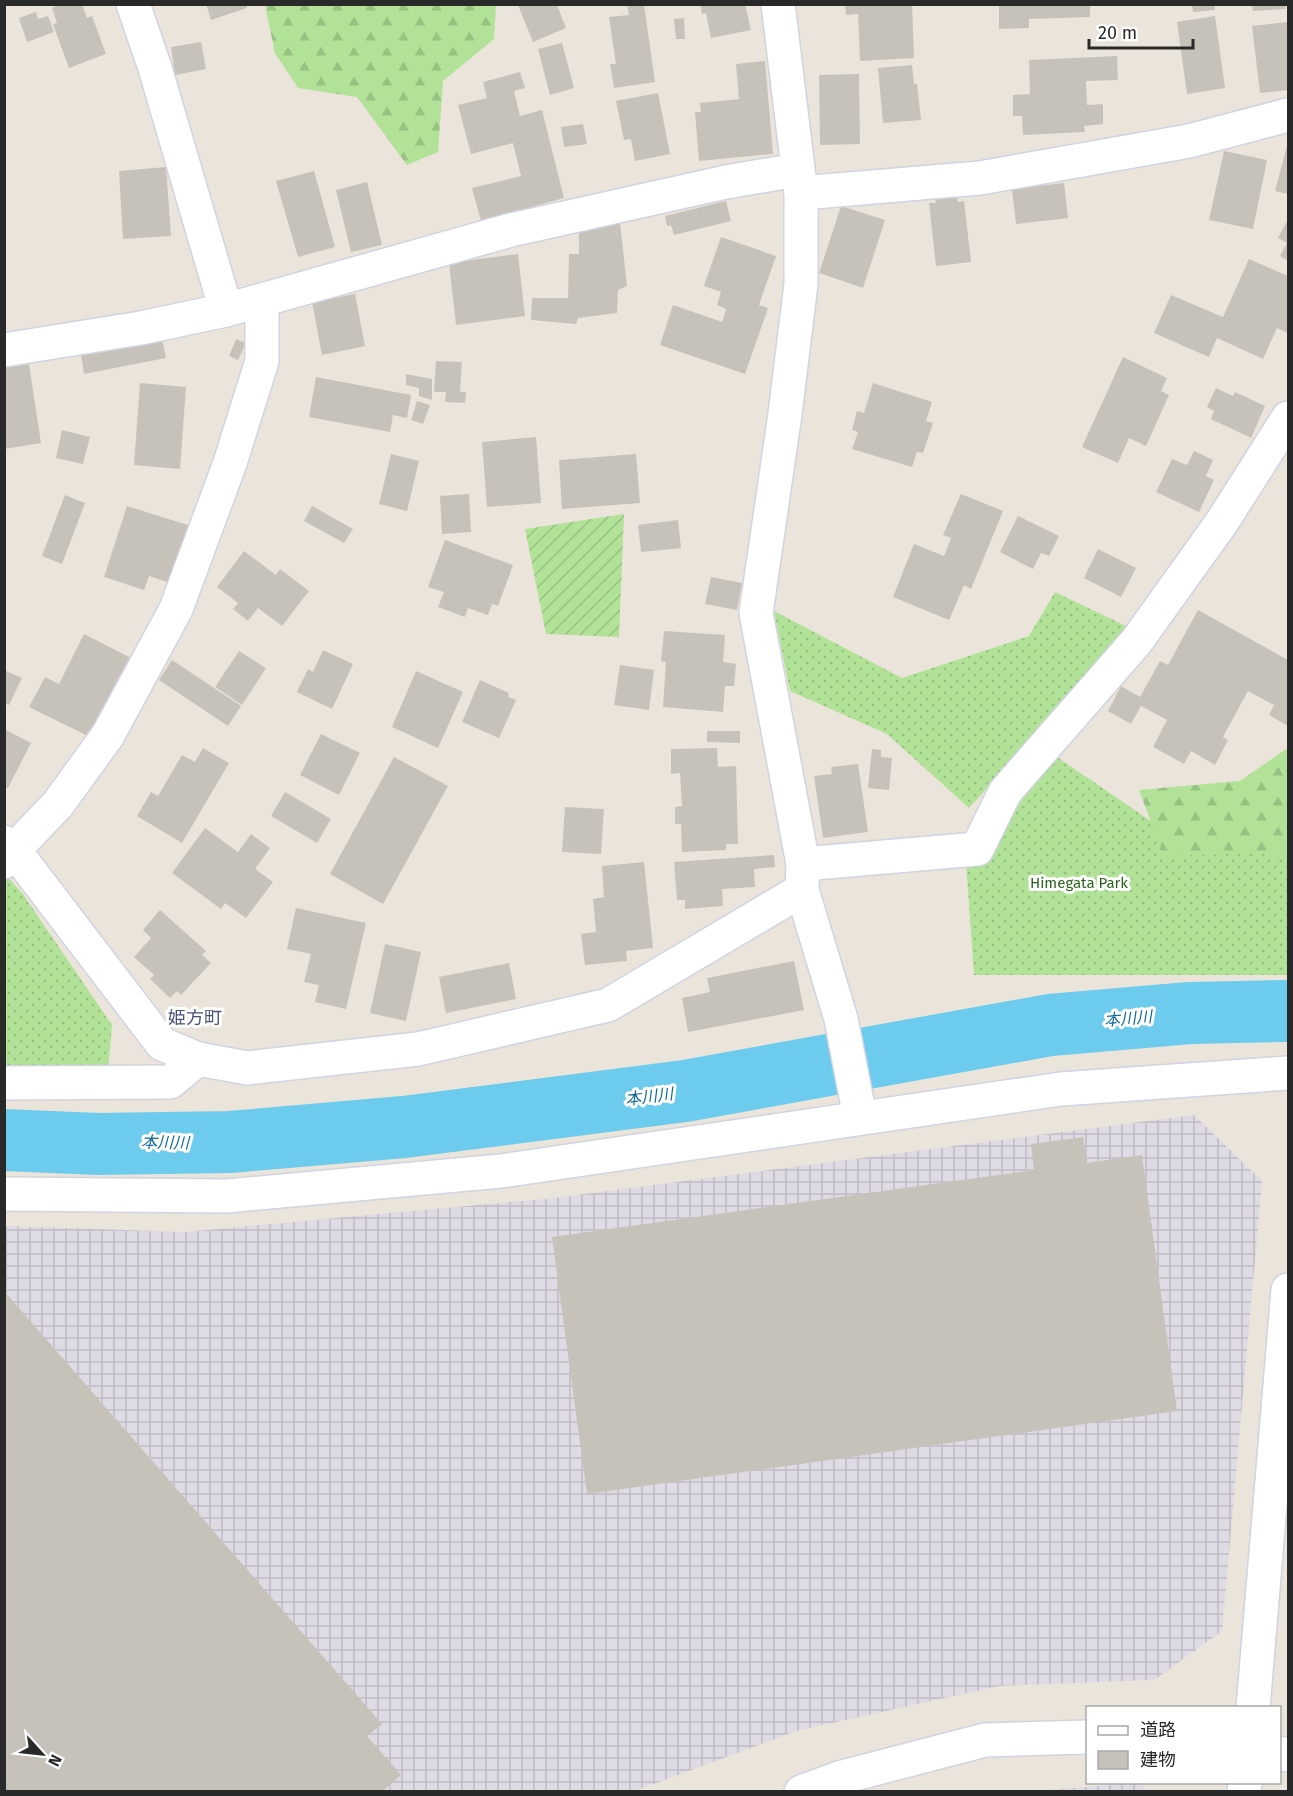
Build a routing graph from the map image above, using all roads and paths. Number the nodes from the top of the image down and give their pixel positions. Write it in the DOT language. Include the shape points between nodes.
graph roads {
  1 [pos="133,4"];
  2 [pos="778,4"];
  3 [pos="1288,115"];
  4 [pos="799,181"];
  5 [pos="262,301"];
  6 [pos="226,310"];
  7 [pos="4,350"];
  8 [pos="1288,418"];
  9 [pos="8,851"];
  10 [pos="802,877"];
  11 [pos="198,1059"];
  12 [pos="1288,1073"];
  13 [pos="4,1083"];
  14 [pos="857,1107"];
  15 [pos="4,1194"];
  16 [pos="1288,1290"];
  17 [pos="1253,1706"];
  18 [pos="1086,1737"];
  19 [pos="801,1791"];
  1 -- 6 [label="street"];
  2 -- 4 [label="street"];
  3 -- 4 [label="street" via="1189,141 980,178"];
  4 -- 5 [label="street" via="726,182 511,230"];
  4 -- 10 [label="street" via="801,284 756,613"];
  5 -- 6 [label="street"];
  5 -- 9 [label="street" via="262,361 230,463 176,609 108,735 58,804"];
  6 -- 7 [label="street"];
  8 -- 10 [label="street" via="1222,522 1136,642 1005,792 977,849"];
  9 -- 11 [label="street" via="162,1044"];
  10 -- 11 [label="street" via="608,1005 418,1049 247,1068"];
  10 -- 14 [label="street" via="841,1019"];
  11 -- 13 [label="street" via="170,1082"];
  12 -- 14 [label="street"];
  14 -- 15 [label="street" via="501,1171 226,1196"];
  16 -- 17 [label="street"];
  18 -- 19 [label="street" via="985,1740"];
}
